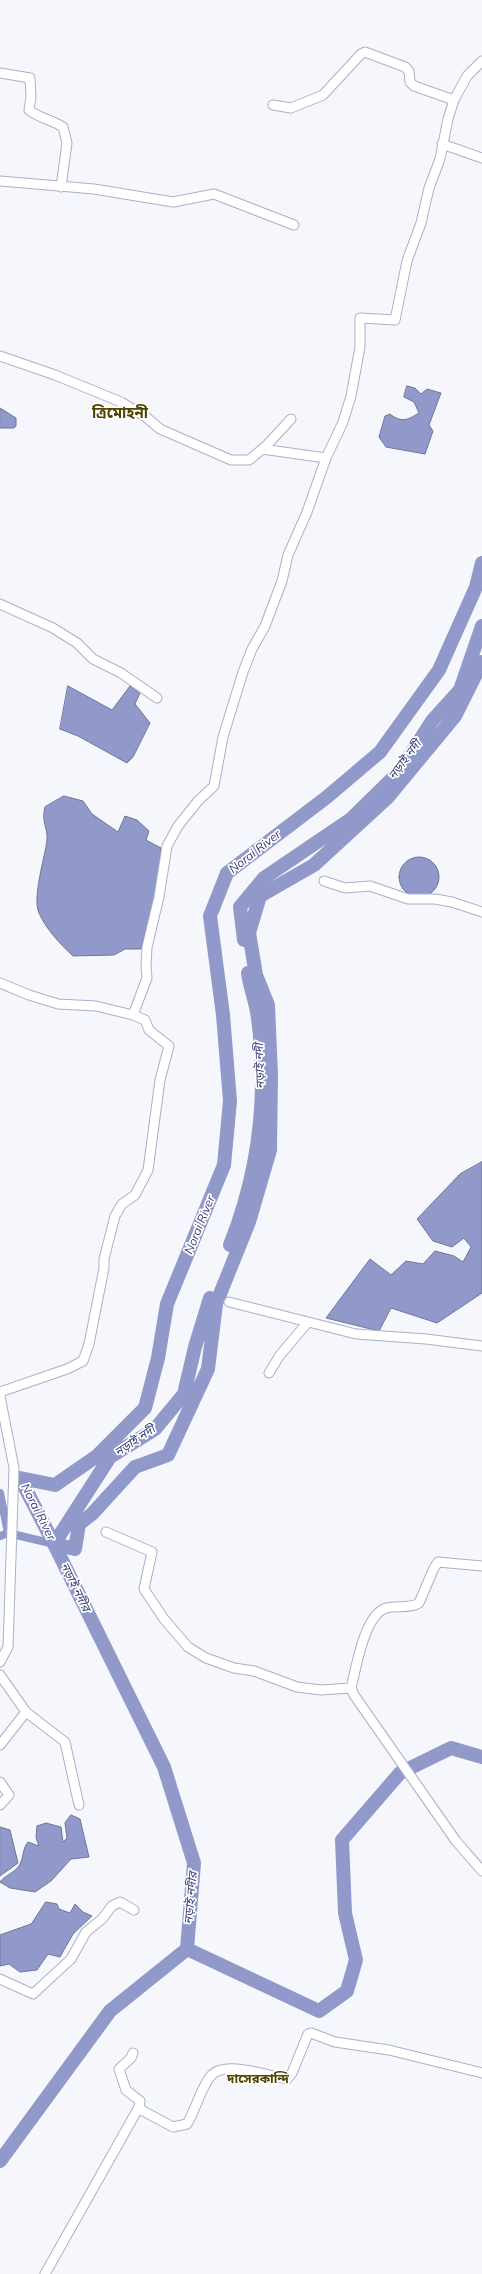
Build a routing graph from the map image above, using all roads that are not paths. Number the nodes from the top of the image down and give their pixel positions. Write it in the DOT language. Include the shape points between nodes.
graph roads {
  1 [pos="482,61"];
  2 [pos="0,73"];
  3 [pos="454,100"];
  4 [pos="273,105"];
  5 [pos="442,144"];
  6 [pos="482,158"];
  7 [pos="0,181"];
  8 [pos="61,187"];
  9 [pos="294,225"];
  10 [pos="0,356"];
  11 [pos="291,419"];
  12 [pos="262,449"];
  13 [pos="326,458"];
  14 [pos="0,604"];
  15 [pos="157,698"];
  16 [pos="324,881"];
  17 [pos="482,912"];
  18 [pos="0,983"];
  19 [pos="133,1015"];
  20 [pos="228,1302"];
  21 [pos="308,1322"];
  22 [pos="482,1346"];
  23 [pos="269,1373"];
  24 [pos="0,1392"];
  25 [pos="0,1396"];
  26 [pos="106,1532"];
  27 [pos="482,1566"];
  28 [pos="0,1662"];
  29 [pos="0,1675"];
  30 [pos="353,1692"];
  31 [pos="26,1712"];
  32 [pos="0,1745"];
  33 [pos="0,1782"];
  34 [pos="0,1805"];
  35 [pos="79,1805"];
  36 [pos="482,1871"];
  37 [pos="134,1910"];
  38 [pos="0,1979"];
  39 [pos="133,2053"];
  40 [pos="482,2073"];
  41 [pos="139,2108"];
  42 [pos="44,2274"];
  1 -- 3 [label="street" via="467,76"];
  2 -- 8 [label="street" via="30,78 29,110 63,127 67,143"];
  3 -- 4 [label="street" via="414,86 405,67 366,52 361,54 323,95 291,108"];
  3 -- 5 [label="street"];
  5 -- 6 [label="street"];
  5 -- 13 [label="street" via="421,223 407,261 395,320 360,318 360,347 351,396 343,422"];
  7 -- 8 [label="street"];
  8 -- 9 [label="street" via="94,189 173,202 214,194"];
  10 -- 12 [label="street" via="122,402 160,429 231,460 249,460"];
  11 -- 12 [label="street"];
  12 -- 13 [label="street"];
  13 -- 19 [label="street" via="307,512 288,554 282,581 265,626 252,649 232,702 214,786 178,826 167,846 147,947 147,978"];
  14 -- 15 [label="street" via="68,637 93,659 121,673"];
  16 -- 17 [label="street" via="345,888 370,886 408,899 452,902"];
  18 -- 19 [label="street" via="58,1004 96,1006"];
  19 -- 24 [label="street" via="145,1020 149,1030 169,1046 160,1080 148,1170 135,1195 122,1204 115,1216 104,1259 89,1344 83,1361"];
  20 -- 21 [label="street"];
  21 -- 22 [label="street" via="373,1337 426,1339"];
  21 -- 23 [label="street" via="280,1355"];
  25 -- 28 [label="street" via="14,1468 8,1648"];
  26 -- 30 [label="street" via="152,1552 144,1589 164,1619 196,1653 219,1664 254,1671 297,1687"];
  27 -- 30 [label="street" via="438,1562 419,1603 385,1609 377,1615 367,1629"];
  29 -- 31 [label="street"];
  30 -- 36 [label="street" via="456,1841"];
  31 -- 32 [label="street"];
  31 -- 35 [label="street" via="65,1742"];
  33 -- 34 [label="street" via="9,1795"];
  37 -- 38 [label="street" via="120,1902 112,1906 102,1919 86,1932 71,1959 33,1994"];
  39 -- 41 [label="street" via="119,2069 126,2090 140,2101"];
  40 -- 41 [label="street" via="389,2050 335,2042 311,2033 308,2034 287,2080 236,2068 220,2069 210,2076 187,2124 173,2127"];
  41 -- 42 [label="street"];
}
